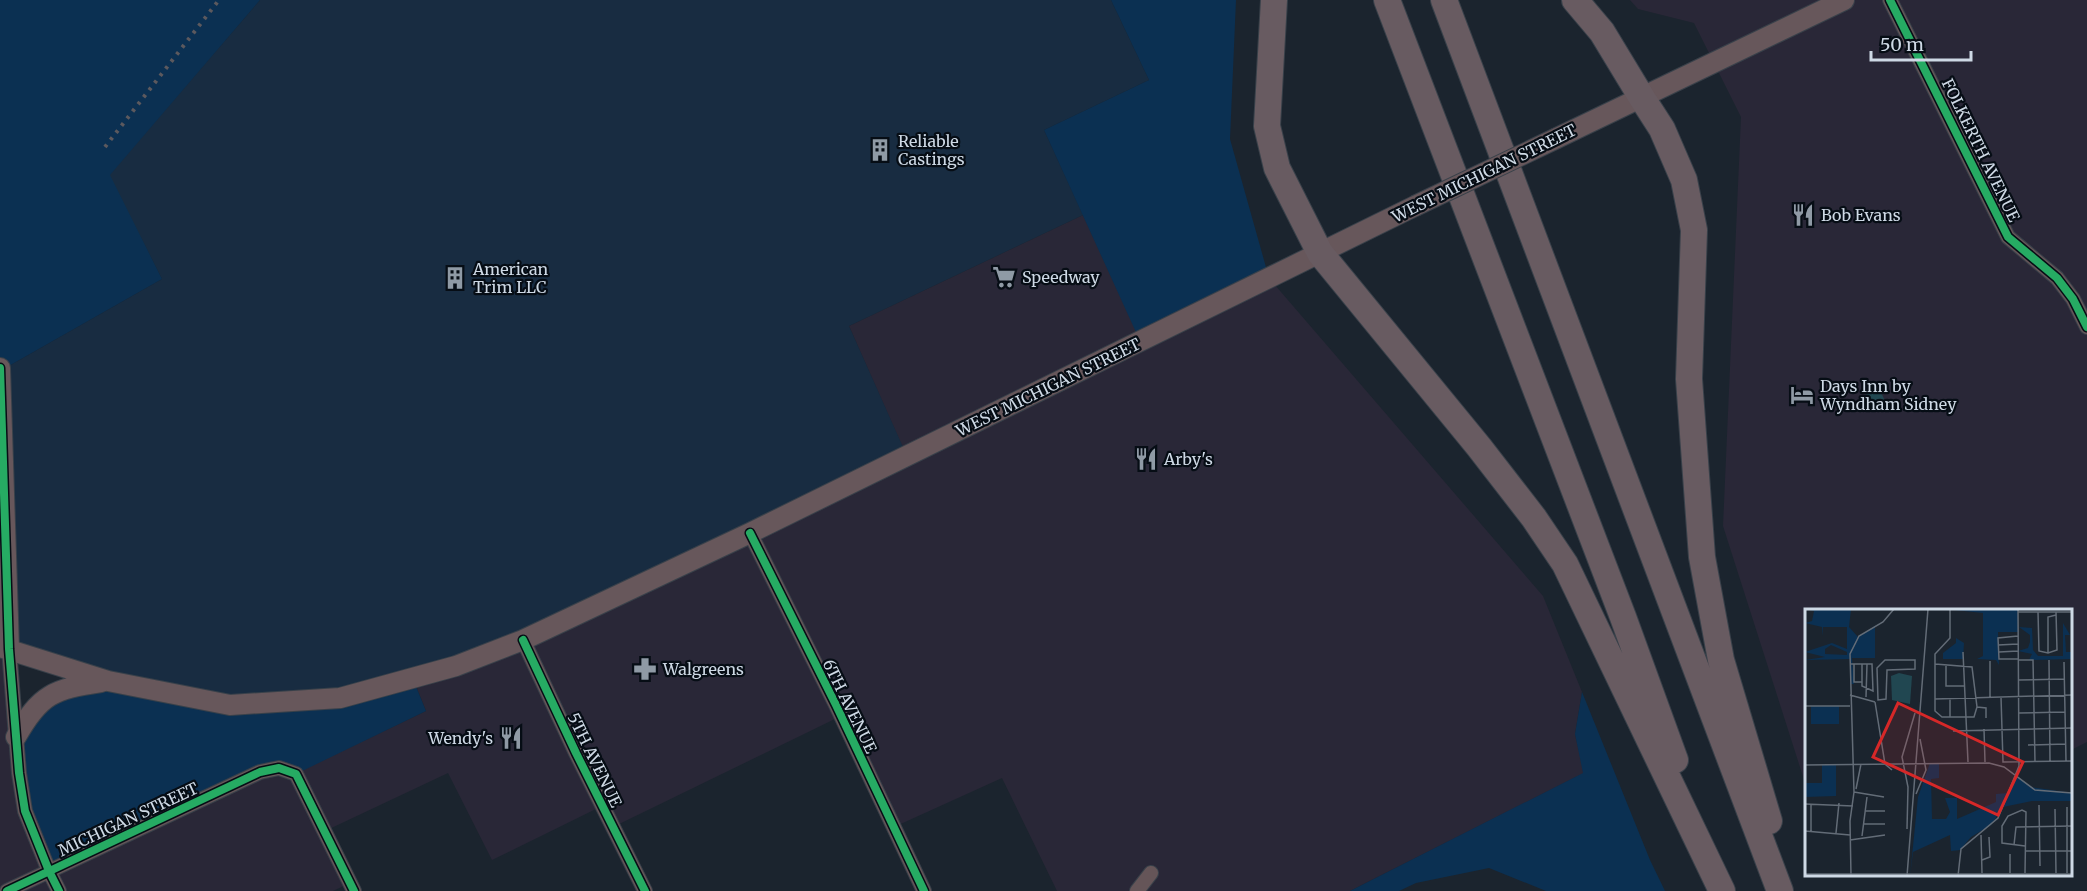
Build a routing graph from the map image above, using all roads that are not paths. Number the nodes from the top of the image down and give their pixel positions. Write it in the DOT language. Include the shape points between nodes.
graph roads {
  1 [pos="1274,0"];
  2 [pos="1387,0"];
  3 [pos="1444,0"];
  4 [pos="1575,0"];
  5 [pos="1844,0"];
  6 [pos="1890,0"];
  7 [pos="1642,98"];
  8 [pos="1320,253"];
  9 [pos="2087,327"];
  10 [pos="0,368"];
  11 [pos="750,533"];
  12 [pos="523,640"];
  13 [pos="4,648"];
  14 [pos="108,681"];
  15 [pos="16,737"];
  16 [pos="49,871"];
  17 [pos="1151,873"];
  18 [pos="7,891"];
  19 [pos="59,891"];
  20 [pos="354,891"];
  21 [pos="645,891"];
  22 [pos="924,891"];
  23 [pos="1137,891"];
  24 [pos="1723,891"];
  25 [pos="1780,891"];
  26 [pos="1787,891"];
  1 -- 8 [label="highway" via="1267,126 1277,168"];
  2 -- 24 [label="highway" via="1623,617"];
  3 -- 25 [label="highway"];
  4 -- 7 [label="highway" via="1602,32"];
  5 -- 7 [label="main road, WEST MICHIGAN STREET"];
  6 -- 9 [label="street, FOLKERTH AVENUE" via="2008,237 2057,278"];
  7 -- 8 [label="main road, WEST MICHIGAN STREET, bridge"];
  7 -- 26 [label="highway" via="1662,129 1684,180 1694,230 1689,379 1702,557 1721,660 1762,792"];
  8 -- 11 [label="main road, WEST MICHIGAN STREET"];
  8 -- 24 [label="highway" via="1479,447 1564,564"];
  10 -- 13 [label="main road"];
  11 -- 12 [label="main road, WEST MICHIGAN STREET"];
  11 -- 22 [label="street, 6TH AVENUE"];
  12 -- 14 [label="main road, WEST MICHIGAN STREET" via="456,666 340,698 230,705"];
  12 -- 21 [label="street, 5TH AVENUE"];
  13 -- 14 [label="main road"];
  13 -- 15 [label="street"];
  14 -- 15 [label="main road" via="69,687 45,698"];
  15 -- 16 [label="street" via="25,811"];
  16 -- 18 [label="street, MICHIGAN STREET"];
  16 -- 19 [label="street"];
  16 -- 20 [label="street, MICHIGAN STREET" via="260,772 279,768 296,774"];
  17 -- 23 [label="street"];
}
